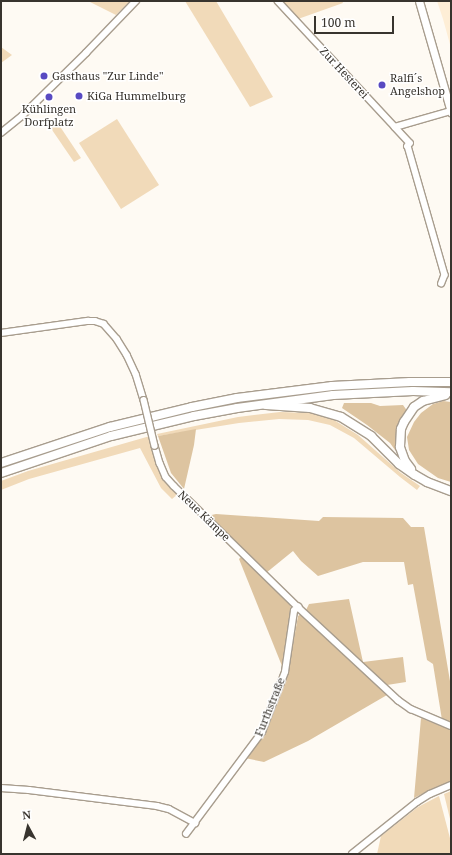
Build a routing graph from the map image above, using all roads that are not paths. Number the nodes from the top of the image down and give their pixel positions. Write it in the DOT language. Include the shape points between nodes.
graph roads {
  1 [pos="136,1"];
  2 [pos="278,1"];
  3 [pos="419,1"];
  4 [pos="451,111"];
  5 [pos="395,127"];
  6 [pos="1,133"];
  7 [pos="442,283"];
  8 [pos="1,333"];
  9 [pos="451,382"];
  10 [pos="451,392"];
  11 [pos="451,395"];
  12 [pos="259,404"];
  13 [pos="1,463"];
  14 [pos="1,472"];
  15 [pos="415,475"];
  16 [pos="451,491"];
  17 [pos="298,606"];
  18 [pos="451,726"];
  19 [pos="451,785"];
  20 [pos="1,788"];
  21 [pos="195,823"];
  22 [pos="186,834"];
  23 [pos="352,854"];
  1 -- 6 [label="street" via="22,116"];
  2 -- 5 [label="street, Zur Hesterei"];
  3 -- 4 [label="main road"];
  4 -- 5 [label="street"];
  5 -- 7 [label="street, Zur Hesterei" via="410,143 410,154 445,275"];
  8 -- 17 [label="street, Neue Kämpe, bridge" via="88,321 104,324 117,339 136,374 166,477"];
  9 -- 13 [label="highway" via="332,386 237,398 110,427"];
  10 -- 12 [label="highway" via="370,392"];
  11 -- 15 [label="highway" via="423,401 404,422 399,438 402,453"];
  12 -- 14 [label="highway" via="137,429"];
  12 -- 15 [label="highway" via="310,408 341,417 371,436 399,464"];
  15 -- 16 [label="highway"];
  17 -- 18 [label="street, Neue Kämpe" via="398,700 411,709"];
  17 -- 21 [label="street, Furthstraße" via="294,611 285,672 262,732"];
  19 -- 23 [label="street" via="417,802"];
  20 -- 21 [label="street" via="157,806 169,809"];
  21 -- 22 [label="street, Furthstraße"];
}
